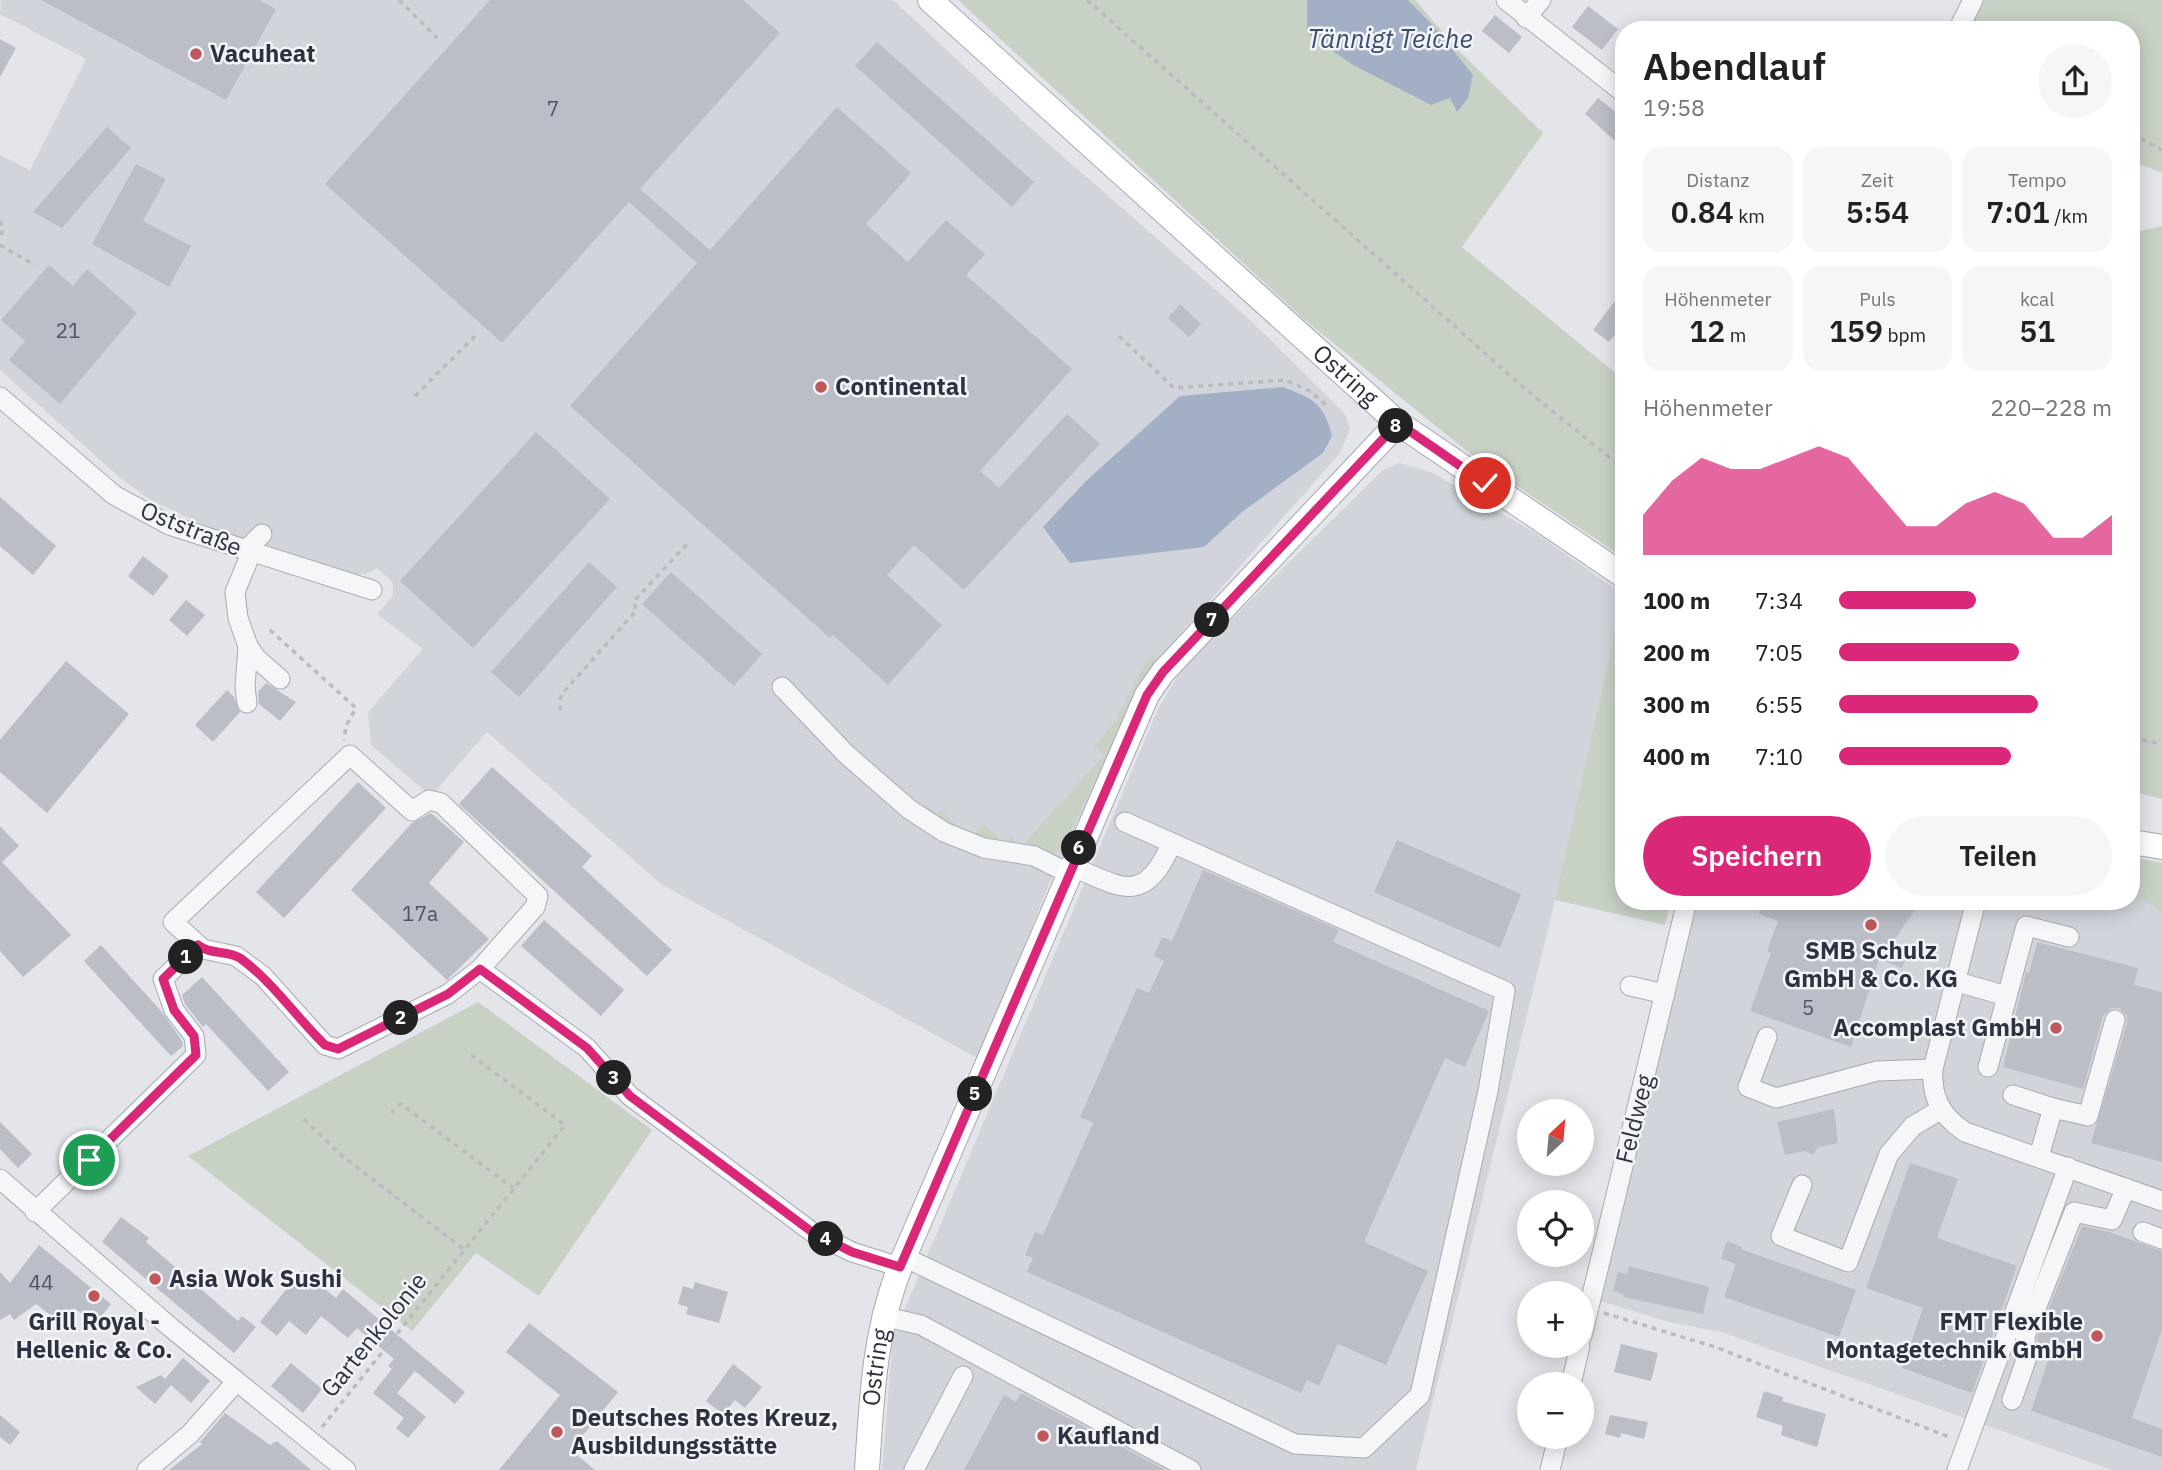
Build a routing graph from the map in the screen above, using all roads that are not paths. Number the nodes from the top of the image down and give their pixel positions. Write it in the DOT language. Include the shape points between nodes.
graph roads {
  1 [pos="930,0"];
  2 [pos="1506,0"];
  3 [pos="1541,0"];
  4 [pos="1973,0"];
  5 [pos="1527,18"];
  6 [pos="1962,21"];
  7 [pos="1615,86"];
  8 [pos="0,397"];
  9 [pos="1398,423"];
  10 [pos="247,544"];
  11 [pos="1615,570"];
  12 [pos="372,590"];
  13 [pos="235,592"];
  14 [pos="221,608"];
  15 [pos="248,646"];
  16 [pos="280,678"];
  17 [pos="782,687"];
  18 [pos="247,703"];
  19 [pos="1125,822"];
  20 [pos="1172,843"];
  21 [pos="2140,843"];
  22 [pos="2162,847"];
  23 [pos="1070,870"];
  24 [pos="1685,910"];
  25 [pos="1974,910"];
  26 [pos="2069,937"];
  27 [pos="198,945"];
  28 [pos="480,969"];
  29 [pos="1954,981"];
  30 [pos="1630,986"];
  31 [pos="1665,994"];
  32 [pos="2007,996"];
  33 [pos="2115,1020"];
  34 [pos="1767,1037"];
  35 [pos="1988,1067"];
  36 [pos="1933,1069"];
  37 [pos="2013,1095"];
  38 [pos="2053,1108"];
  39 [pos="1940,1110"];
  40 [pos="2039,1156"];
  41 [pos="2068,1167"];
  42 [pos="0,1180"];
  43 [pos="1802,1185"];
  44 [pos="2126,1188"];
  45 [pos="2162,1201"];
  46 [pos="35,1212"];
  47 [pos="2143,1232"];
  48 [pos="2162,1239"];
  49 [pos="902,1262"];
  50 [pos="1594,1288"];
  51 [pos="883,1315"];
  52 [pos="963,1376"];
  53 [pos="236,1382"];
  54 [pos="2012,1400"];
  55 [pos="1555,1449"];
  56 [pos="147,1470"];
  57 [pos="345,1470"];
  58 [pos="867,1470"];
  59 [pos="914,1470"];
  60 [pos="1191,1470"];
  61 [pos="1550,1470"];
  62 [pos="1957,1470"];
  1 -- 9 [label="main road, Ostring"];
  2 -- 5 [label="street"];
  3 -- 5 [label="street"];
  4 -- 6 [label="street"];
  5 -- 7 [label="street"];
  8 -- 10 [label="street, Oststraße" via="114,495 169,525"];
  9 -- 11 [label="main road"];
  9 -- 23 [label="main road, Ostring" via="1163,672 1147,695"];
  10 -- 12 [label="street, Oststraße"];
  10 -- 13 [label="street"];
  13 -- 14 [label="street"];
  13 -- 15 [label="street"];
  15 -- 16 [label="street"];
  15 -- 18 [label="street"];
  17 -- 23 [label="street" via="846,754 909,809 944,832 949,844 975,855 1013,861 1028,855"];
  19 -- 20 [label="street"];
  20 -- 23 [label="street" via="1160,870 1148,882 1130,888"];
  20 -- 49 [label="street" via="1505,990 1485,1105 1420,1395 1364,1448 1295,1444"];
  21 -- 22 [label="main road"];
  23 -- 49 [label="main road, Ostring"];
  24 -- 31 [label="street, Feldweg"];
  25 -- 29 [label="street"];
  26 -- 32 [label="street" via="2026,926"];
  27 -- 28 [label="street" via="236,956 263,976 325,1045 338,1049 448,994"];
  27 -- 28 [label="street" via="173,922 350,755 412,811 429,800 441,803 538,896 535,907"];
  27 -- 46 [label="street" via="163,979 174,1010 194,1036 196,1055"];
  28 -- 49 [label="street" via="587,1048 630,1096 812,1232 852,1252"];
  29 -- 32 [label="street"];
  29 -- 36 [label="street"];
  30 -- 31 [label="street"];
  31 -- 50 [label="street, Feldweg"];
  32 -- 35 [label="street"];
  33 -- 38 [label="street" via="2088,1116"];
  34 -- 36 [label="street" via="1748,1087 1776,1098 1877,1071"];
  36 -- 39 [label="street" via="1932,1085"];
  37 -- 38 [label="street"];
  38 -- 40 [label="street"];
  39 -- 40 [label="street" via="1965,1132"];
  39 -- 43 [label="street" via="1913,1126 1889,1154 1848,1262 1781,1236"];
  40 -- 41 [label="street"];
  41 -- 44 [label="street"];
  41 -- 62 [label="street" via="1959,1441"];
  42 -- 46 [label="street"];
  44 -- 45 [label="street"];
  44 -- 54 [label="street" via="2112,1220 2074,1212 2025,1336 2026,1360"];
  46 -- 53 [label="street"];
  47 -- 48 [label="street"];
  49 -- 51 [label="main road, Ostring"];
  51 -- 58 [label="main road, Ostring" via="873,1365"];
  51 -- 60 [label="street" via="921,1325"];
  52 -- 59 [label="street"];
  53 -- 56 [label="street" via="190,1434"];
  53 -- 57 [label="street"];
  55 -- 61 [label="street"];
}
